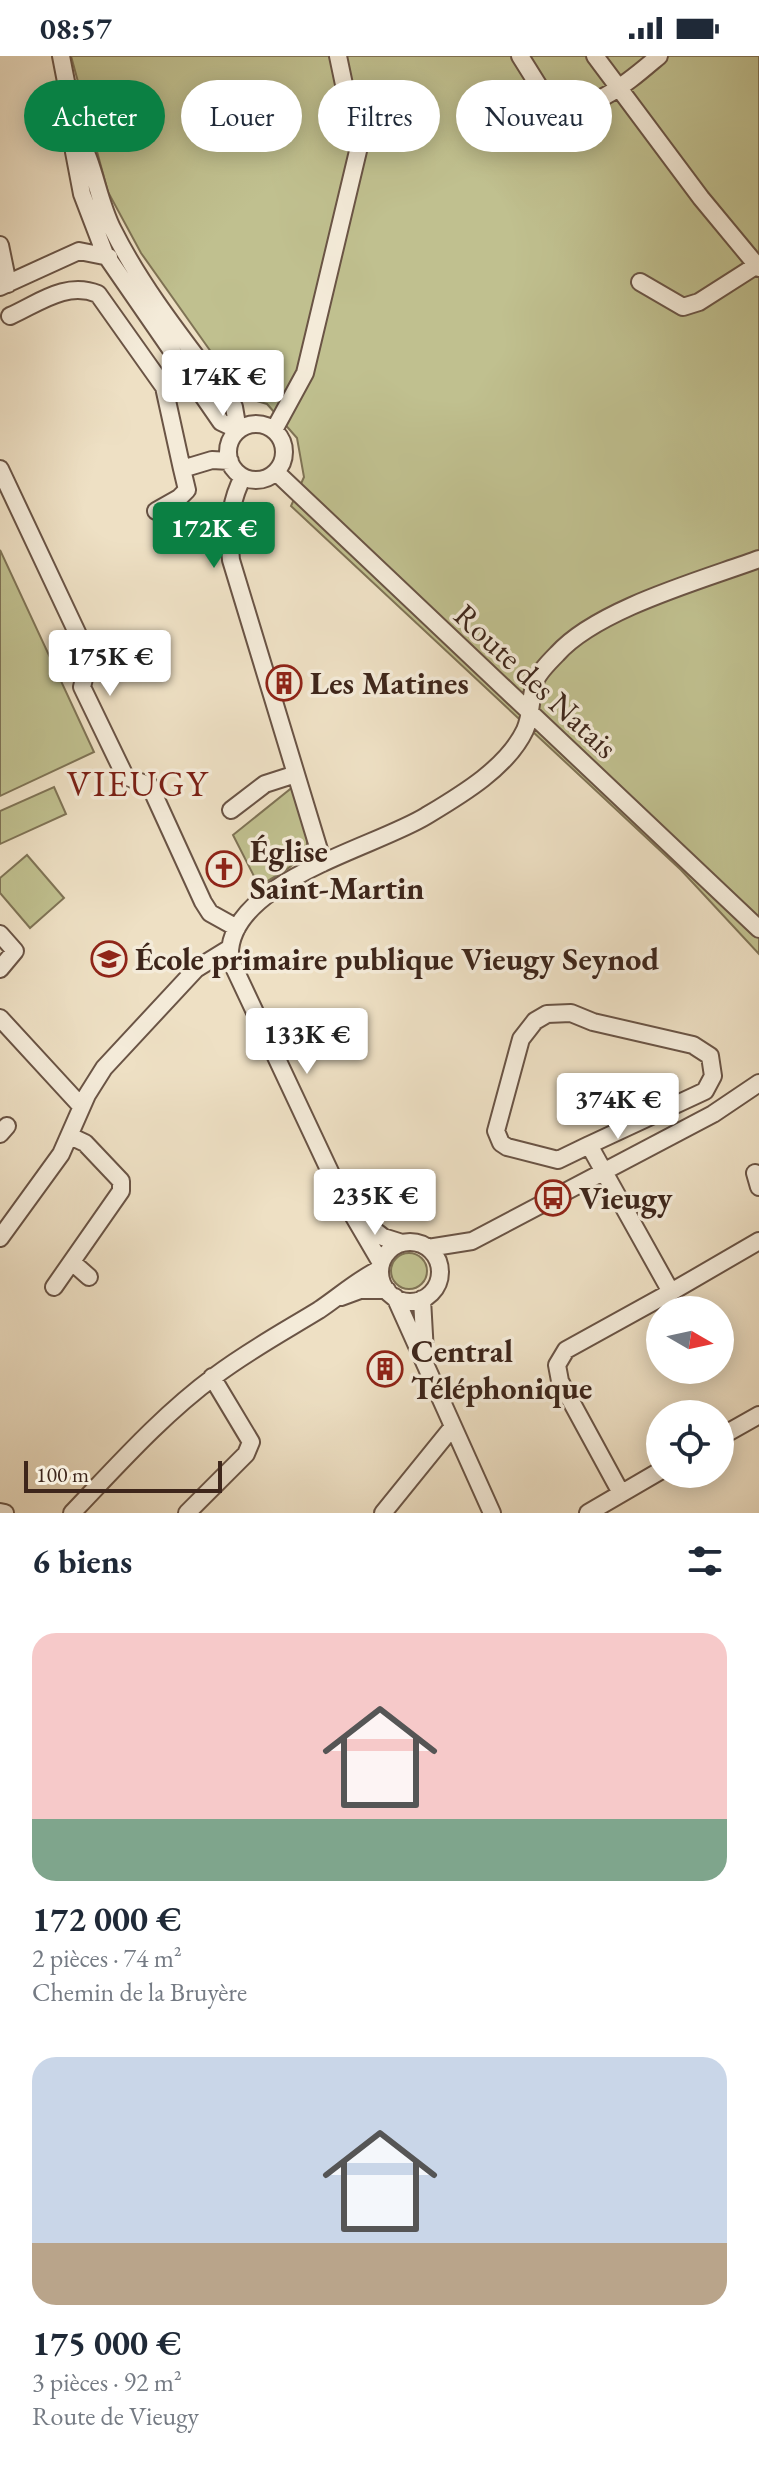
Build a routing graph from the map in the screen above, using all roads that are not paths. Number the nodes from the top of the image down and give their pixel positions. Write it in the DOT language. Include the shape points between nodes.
graph roads {
  1 [pos="61,56"];
  2 [pos="338,56"];
  3 [pos="520,56"];
  4 [pos="595,56"];
  5 [pos="659,56"];
  6 [pos="66,80"];
  7 [pos="620,88"];
  8 [pos="74,152"];
  9 [pos="87,152"];
  10 [pos="82,194"];
  11 [pos="0,245"];
  12 [pos="105,254"];
  13 [pos="71,255"];
  14 [pos="758,266"];
  15 [pos="140,280"];
  16 [pos="640,282"];
  17 [pos="4,286"];
  18 [pos="10,316"];
  19 [pos="238,430"];
  20 [pos="274,430"];
  21 [pos="230,461"];
  22 [pos="0,469"];
  23 [pos="182,469"];
  24 [pos="276,472"];
  25 [pos="243,477"];
  26 [pos="156,511"];
  27 [pos="759,559"];
  28 [pos="531,715"];
  29 [pos="296,774"];
  30 [pos="231,810"];
  31 [pos="323,863"];
  32 [pos="237,928"];
  33 [pos="759,929"];
  34 [pos="0,934"];
  35 [pos="230,948"];
  36 [pos="0,969"];
  37 [pos="0,1018"];
  38 [pos="759,1083"];
  39 [pos="81,1106"];
  40 [pos="70,1136"];
  41 [pos="589,1145"];
  42 [pos="605,1171"];
  43 [pos="351,1212"];
  44 [pos="0,1238"];
  45 [pos="472,1241"];
  46 [pos="759,1241"];
  47 [pos="402,1243"];
  48 [pos="428,1248"];
  49 [pos="72,1262"];
  50 [pos="381,1266"];
  51 [pos="440,1274"];
  52 [pos="89,1277"];
  53 [pos="54,1287"];
  54 [pos="671,1292"];
  55 [pos="391,1294"];
  56 [pos="336,1298"];
  57 [pos="422,1299"];
  58 [pos="427,1372"];
  59 [pos="212,1377"];
  60 [pos="759,1415"];
  61 [pos="451,1429"];
  62 [pos="734,1429"];
  63 [pos="646,1479"];
  64 [pos="621,1493"];
  65 [pos="76,1509"];
  66 [pos="58,1513"];
  67 [pos="187,1513"];
  68 [pos="383,1513"];
  69 [pos="492,1513"];
  70 [pos="588,1513"];
  1 -- 6 [label="street"];
  2 -- 20 [label="street" via="358,151 305,373"];
  3 -- 7 [label="street" via="550,104 581,107"];
  4 -- 7 [label="street"];
  5 -- 7 [label="street"];
  7 -- 14 [label="street"];
  8 -- 10 [label="street"];
  9 -- 15 [label="street" via="112,229"];
  10 -- 12 [label="street"];
  10 -- 13 [label="street" via="83,232"];
  11 -- 17 [label="street"];
  12 -- 13 [label="street"];
  12 -- 15 [label="street"];
  12 -- 19 [label="street" via="221,422"];
  13 -- 17 [label="street"];
  14 -- 16 [label="street" via="683,307"];
  15 -- 19 [label="street" via="234,407"];
  18 -- 23 [label="street" via="65,290 98,294 164,387"];
  19 -- 20 [label="street" via="256,424"];
  19 -- 21 [label="street" via="228,450"];
  20 -- 24 [label="street" via="284,446"];
  21 -- 23 [label="street"];
  21 -- 25 [label="street"];
  22 -- 32 [label="street" via="89,658 82,687 125,776 150,786 203,902 210,913"];
  23 -- 26 [label="street" via="187,490"];
  24 -- 25 [label="street" via="260,480"];
  24 -- 28 [label="street, Route des Natais"];
  25 -- 29 [label="street" via="230,524 231,560"];
  27 -- 28 [label="street" via="602,620 573,638 535,680"];
  28 -- 31 [label="street" via="514,749 453,800 388,837"];
  28 -- 33 [label="street, Route des Natais"];
  29 -- 30 [label="street" via="265,784"];
  29 -- 31 [label="street"];
  31 -- 32 [label="street" via="277,887"];
  32 -- 35 [label="street"];
  34 -- 36 [label="street" via="15,951"];
  35 -- 39 [label="street" via="196,969 104,1068"];
  35 -- 43 [label="street" via="230,959"];
  37 -- 39 [label="street"];
  38 -- 42 [label="street" via="713,1114"];
  39 -- 40 [label="street"];
  40 -- 44 [label="street"];
  40 -- 49 [label="street" via="85,1143 121,1181 113,1206"];
  41 -- 41 [label="street" via="705,1091 713,1076 710,1056 693,1045 571,1013 547,1014 535,1021 517,1050 497,1136 507,1147 558,1160"];
  41 -- 42 [label="street"];
  42 -- 45 [label="street"];
  42 -- 54 [label="street"];
  43 -- 47 [label="street" via="374,1231"];
  43 -- 50 [label="street"];
  45 -- 48 [label="street"];
  45 -- 51 [label="street"];
  46 -- 54 [label="street"];
  47 -- 48 [label="street"];
  47 -- 50 [label="street" via="392,1247"];
  48 -- 51 [label="street"];
  49 -- 52 [label="street"];
  49 -- 53 [label="street"];
  50 -- 55 [label="street"];
  50 -- 56 [label="street"];
  51 -- 57 [label="street" via="435,1289"];
  54 -- 64 [label="street" via="566,1350 557,1365 560,1381"];
  55 -- 56 [label="street" via="360,1290"];
  55 -- 57 [label="street"];
  55 -- 58 [label="street" via="412,1355"];
  56 -- 59 [label="street"];
  57 -- 58 [label="street"];
  58 -- 61 [label="street"];
  59 -- 65 [label="street"];
  59 -- 67 [label="street" via="251,1442 246,1454"];
  60 -- 62 [label="street"];
  61 -- 68 [label="street"];
  61 -- 69 [label="street"];
  63 -- 64 [label="street"];
  64 -- 70 [label="street"];
  65 -- 66 [label="street"];
}
